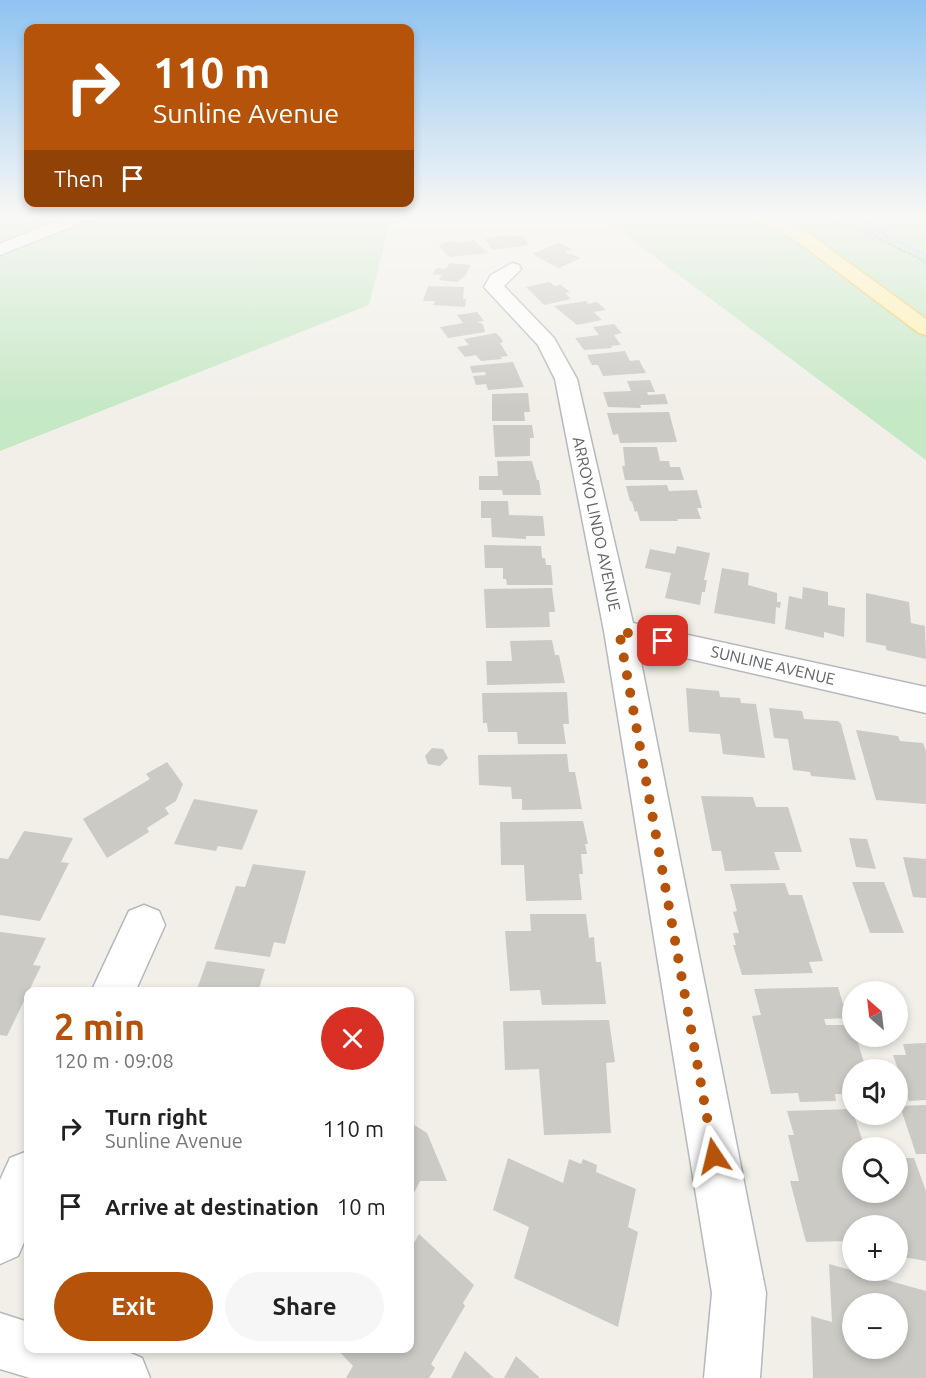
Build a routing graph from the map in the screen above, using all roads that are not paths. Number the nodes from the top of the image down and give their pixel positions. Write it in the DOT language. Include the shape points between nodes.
graph roads {
  1 [pos="497,280"];
  2 [pos="861,280"];
  3 [pos="926,329"];
  4 [pos="619,631"];
  5 [pos="926,700"];
  6 [pos="144,925"];
  7 [pos="115,987"];
  8 [pos="24,1185"];
  9 [pos="0,1238"];
  10 [pos="0,1341"];
  11 [pos="24,1348"];
  12 [pos="40,1353"];
  13 [pos="122,1378"];
  14 [pos="732,1378"];
  1 -- 4 [label="street, ARROYO LINDO AVENUE" via="494,287 547,342 566,379"];
  2 -- 3 [label="main road"];
  4 -- 5 [label="street, SUNLINE AVENUE"];
  4 -- 14 [label="street, ARROYO LINDO AVENUE" via="739,1293"];
  6 -- 7 [label="street"];
  8 -- 9 [label="street"];
  10 -- 11 [label="street"];
  12 -- 13 [label="street"];
}
